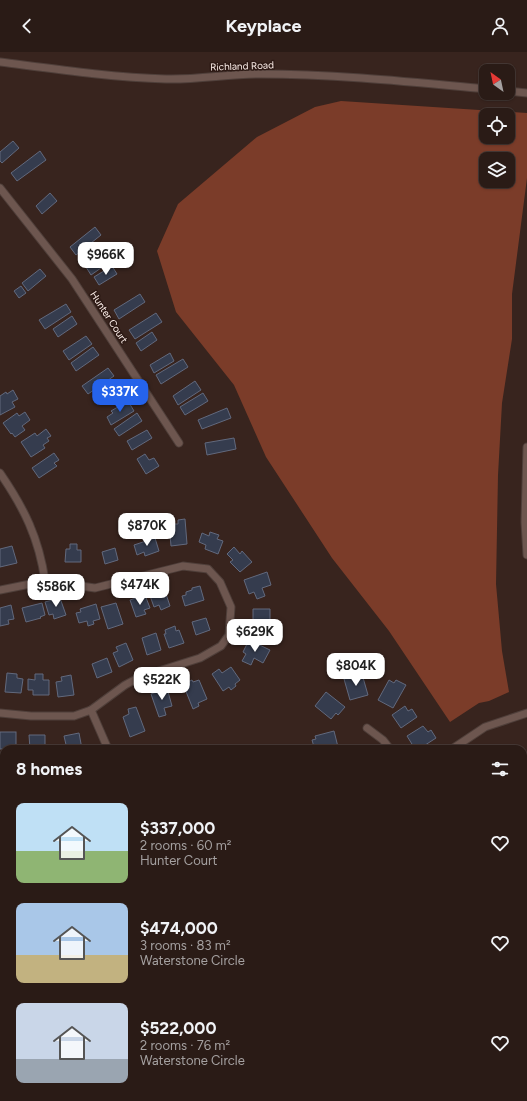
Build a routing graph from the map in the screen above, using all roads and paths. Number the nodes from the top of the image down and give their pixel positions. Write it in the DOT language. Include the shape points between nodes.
graph roads {
  1 [pos="0,62"];
  2 [pos="479,88"];
  3 [pos="515,92"];
  4 [pos="527,93"];
  5 [pos="0,188"];
  6 [pos="179,443"];
  7 [pos="527,447"];
  8 [pos="0,474"];
  9 [pos="527,555"];
  10 [pos="46,581"];
  11 [pos="0,590"];
  12 [pos="91,710"];
  13 [pos="0,713"];
  14 [pos="527,713"];
  15 [pos="366,728"];
  16 [pos="106,745"];
  17 [pos="387,745"];
  18 [pos="458,745"];
  1 -- 2 [label="street, Richland Road" via="137,77 190,78 258,74 383,80"];
  3 -- 4 [label="street"];
  5 -- 6 [label="street, Hunter Court" via="72,279"];
  7 -- 9 [label="street"];
  8 -- 10 [label="street" via="15,495 34,532"];
  10 -- 11 [label="street"];
  10 -- 12 [label="street" via="96,588 183,566 208,569 220,582 231,607 229,635 221,646 200,658 140,677"];
  12 -- 13 [label="street" via="74,716"];
  12 -- 16 [label="street"];
  14 -- 18 [label="street" via="485,727"];
  15 -- 17 [label="street"];
}
